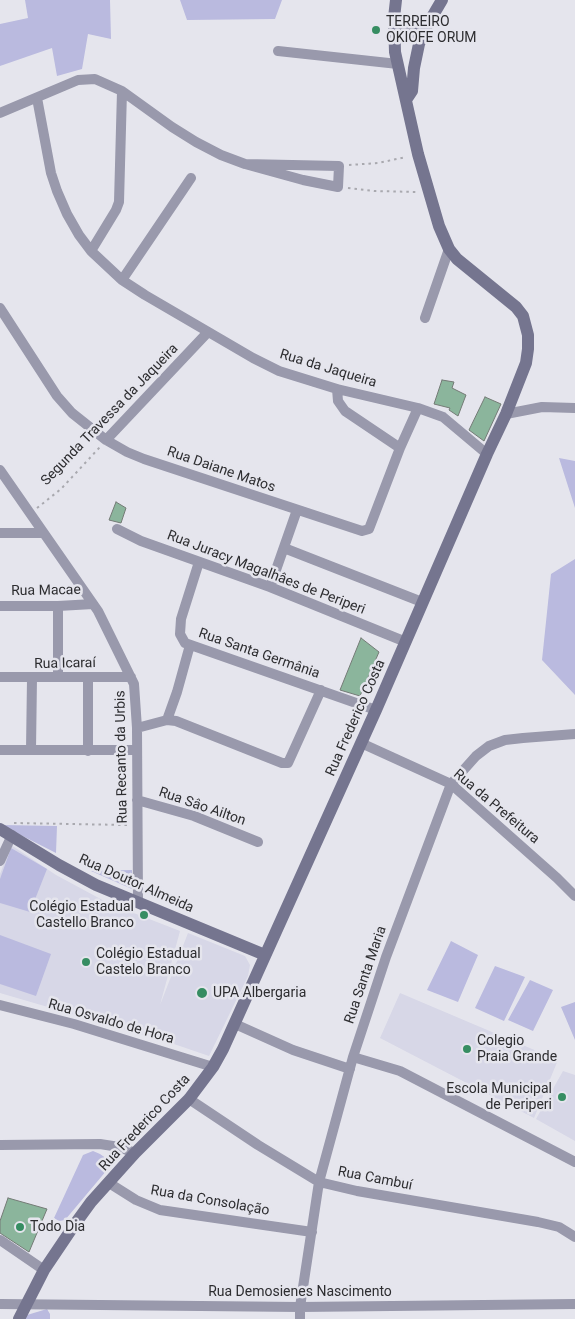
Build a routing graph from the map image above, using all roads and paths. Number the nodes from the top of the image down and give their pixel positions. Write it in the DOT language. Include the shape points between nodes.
graph roads {
  1 [pos="396,0"];
  2 [pos="442,0"];
  3 [pos="394,18"];
  4 [pos="425,29"];
  5 [pos="278,51"];
  6 [pos="398,64"];
  7 [pos="122,92"];
  8 [pos="37,98"];
  9 [pos="406,100"];
  10 [pos="0,113"];
  11 [pos="418,154"];
  12 [pos="245,164"];
  13 [pos="340,166"];
  14 [pos="190,178"];
  15 [pos="338,187"];
  16 [pos="412,192"];
  17 [pos="449,249"];
  18 [pos="91,251"];
  19 [pos="122,280"];
  20 [pos="1,312"];
  21 [pos="425,318"];
  22 [pos="208,332"];
  23 [pos="337,389"];
  24 [pos="418,408"];
  25 [pos="575,408"];
  26 [pos="506,414"];
  27 [pos="106,440"];
  28 [pos="400,448"];
  29 [pos="487,454"];
  30 [pos="0,470"];
  31 [pos="296,510"];
  32 [pos="30,514"];
  33 [pos="117,529"];
  34 [pos="0,532"];
  35 [pos="43,533"];
  36 [pos="284,548"];
  37 [pos="199,562"];
  38 [pos="270,587"];
  39 [pos="422,602"];
  40 [pos="93,604"];
  41 [pos="0,606"];
  42 [pos="58,606"];
  43 [pos="406,642"];
  44 [pos="190,645"];
  45 [pos="0,677"];
  46 [pos="58,677"];
  47 [pos="88,677"];
  48 [pos="131,677"];
  49 [pos="32,678"];
  50 [pos="321,690"];
  51 [pos="376,710"];
  52 [pos="167,720"];
  53 [pos="137,728"];
  54 [pos="575,734"];
  55 [pos="361,743"];
  56 [pos="0,750"];
  57 [pos="31,750"];
  58 [pos="137,750"];
  59 [pos="88,751"];
  60 [pos="451,784"];
  61 [pos="137,800"];
  62 [pos="137,825"];
  63 [pos="7,829"];
  64 [pos="258,842"];
  65 [pos="0,861"];
  66 [pos="575,896"];
  67 [pos="138,902"];
  68 [pos="265,955"];
  69 [pos="0,1005"];
  70 [pos="235,1024"];
  71 [pos="353,1057"];
  72 [pos="213,1067"];
  73 [pos="350,1069"];
  74 [pos="190,1100"];
  75 [pos="0,1145"];
  76 [pos="135,1153"];
  77 [pos="575,1162"];
  78 [pos="319,1182"];
  79 [pos="109,1183"];
  80 [pos="312,1232"];
  81 [pos="575,1237"];
  82 [pos="0,1240"];
  83 [pos="44,1270"];
  84 [pos="0,1304"];
  85 [pos="26,1304"];
  86 [pos="575,1304"];
  87 [pos="300,1307"];
  88 [pos="19,1319"];
  89 [pos="300,1319"];
  1 -- 3 [label="main road, Rua Frederico Costa"];
  2 -- 4 [label="main road"];
  3 -- 4 [label="main road" via="408,34"];
  3 -- 6 [label="main road, Rua Frederico Costa"];
  4 -- 9 [label="main road" via="414,68 412,92"];
  5 -- 6 [label="street"];
  6 -- 9 [label="main road, Rua Frederico Costa"];
  7 -- 8 [label="street" via="95,78 86,78"];
  7 -- 12 [label="street" via="172,128 221,155"];
  7 -- 18 [label="street" via="119,202"];
  8 -- 10 [label="street"];
  8 -- 18 [label="street, Rua da Jaqueira" via="57,191 79,235"];
  9 -- 11 [label="main road, Rua Frederico Costa"];
  11 -- 13 [label="path" via="378,163"];
  11 -- 17 [label="main road, Rua Frederico Costa" via="438,226"];
  12 -- 13 [label="street"];
  12 -- 15 [label="street"];
  13 -- 15 [label="street"];
  14 -- 19 [label="street"];
  15 -- 16 [label="path"];
  17 -- 21 [label="street"];
  17 -- 26 [label="main road, Rua Frederico Costa" via="466,268 516,307 527,325 526,363"];
  18 -- 19 [label="street, Rua da Jaqueira"];
  19 -- 22 [label="street, Rua da Jaqueira"];
  20 -- 27 [label="street, Rua Daiane Matos" via="58,396 72,413"];
  22 -- 23 [label="street, Rua da Jaqueira" via="279,371"];
  22 -- 27 [label="street, Segunda Travessa da Jaqueira"];
  23 -- 24 [label="street, Rua da Jaqueira"];
  23 -- 28 [label="street" via="338,401 345,412"];
  24 -- 28 [label="street, Rua Daiane Matos"];
  24 -- 29 [label="street, Rua da Jaqueira" via="443,417"];
  25 -- 26 [label="street" via="542,407"];
  26 -- 29 [label="main road, Rua Frederico Costa"];
  27 -- 31 [label="street, Rua Daiane Matos" via="144,459"];
  27 -- 32 [label="path, Segunda Travessa da Jaqueira" via="61,489"];
  28 -- 31 [label="street, Rua Daiane Matos" via="367,530"];
  29 -- 39 [label="main road, Rua Frederico Costa"];
  30 -- 32 [label="street, Rua Recanto da Urbis"];
  31 -- 36 [label="street"];
  32 -- 35 [label="street, Rua Recanto da Urbis"];
  33 -- 37 [label="street, Rua Juracy Magalhâes de Periperi"];
  34 -- 35 [label="street"];
  35 -- 40 [label="street, Rua Recanto da Urbis"];
  36 -- 38 [label="street"];
  36 -- 39 [label="street"];
  37 -- 38 [label="street, Rua Juracy Magalhâes de Periperi"];
  37 -- 44 [label="street, Rua Santa Germânia" via="180,628 182,639"];
  38 -- 43 [label="street, Rua Juracy Magalhâes de Periperi"];
  39 -- 43 [label="main road, Rua Frederico Costa"];
  40 -- 42 [label="street, Rua Macae"];
  40 -- 48 [label="street, Rua Recanto da Urbis"];
  41 -- 42 [label="street, Rua Macae"];
  42 -- 46 [label="street"];
  43 -- 51 [label="main road, Rua Frederico Costa"];
  44 -- 50 [label="street, Rua Santa Germânia"];
  44 -- 52 [label="street"];
  45 -- 49 [label="street, Rua Icaraí"];
  46 -- 47 [label="street, Rua Icaraí"];
  46 -- 49 [label="street, Rua Icaraí"];
  47 -- 48 [label="street, Rua Icaraí"];
  47 -- 59 [label="street"];
  48 -- 53 [label="street, Rua Recanto da Urbis" via="136,692"];
  49 -- 57 [label="street"];
  50 -- 51 [label="street, Rua Santa Germânia"];
  50 -- 52 [label="street" via="288,763"];
  51 -- 55 [label="main road, Rua Frederico Costa"];
  52 -- 53 [label="street"];
  53 -- 58 [label="street, Rua Recanto da Urbis"];
  54 -- 60 [label="street, Rua Santa Maria" via="505,740 489,746"];
  55 -- 60 [label="street, Rua da Prefeitura"];
  55 -- 68 [label="main road, Rua Frederico Costa"];
  56 -- 57 [label="street"];
  57 -- 59 [label="street"];
  58 -- 59 [label="street"];
  58 -- 61 [label="street, Rua Recanto da Urbis"];
  60 -- 66 [label="street, Rua da Prefeitura"];
  60 -- 71 [label="street, Rua Santa Maria" via="386,957"];
  61 -- 62 [label="street, Rua Recanto da Urbis"];
  61 -- 64 [label="street, Rua Sâo Ailton" via="194,816"];
  62 -- 63 [label="path"];
  62 -- 67 [label="street, Rua Recanto da Urbis"];
  63 -- 65 [label="street"];
  63 -- 67 [label="main road, Rua Doutor Almeida" via="50,860 96,885"];
  67 -- 68 [label="main road, Rua Doutor Almeida"];
  68 -- 70 [label="main road, Rua Frederico Costa"];
  69 -- 72 [label="street, Rua Osvaldo de Hora"];
  70 -- 72 [label="main road, Rua Frederico Costa"];
  70 -- 73 [label="street" via="293,1050"];
  71 -- 73 [label="street, Rua Santa Maria"];
  71 -- 77 [label="street" via="400,1071"];
  72 -- 74 [label="main road, Rua Frederico Costa"];
  73 -- 78 [label="street, Rua Santa Maria"];
  74 -- 76 [label="main road, Rua Frederico Costa"];
  74 -- 78 [label="street, Rua Cambuí"];
  75 -- 76 [label="street" via="100,1144"];
  76 -- 79 [label="main road, Rua Frederico Costa"];
  78 -- 80 [label="street, Rua Santa Maria"];
  78 -- 81 [label="street, Rua Cambuí" via="538,1222 559,1227"];
  79 -- 80 [label="street, Rua da Consolação" via="160,1210"];
  79 -- 83 [label="main road, Rua Frederico Costa" via="75,1224"];
  80 -- 87 [label="street, Rua Santa Maria"];
  82 -- 83 [label="street"];
  83 -- 85 [label="main road, Rua Frederico Costa"];
  84 -- 85 [label="street, Rua Demosienes Nascimento"];
  85 -- 87 [label="street, Rua Demosienes Nascimento"];
  85 -- 88 [label="main road, Rua Frederico Costa"];
  86 -- 87 [label="street, Rua Demosienes Nascimento"];
  87 -- 89 [label="street, Rua Santa Maria"];
}
